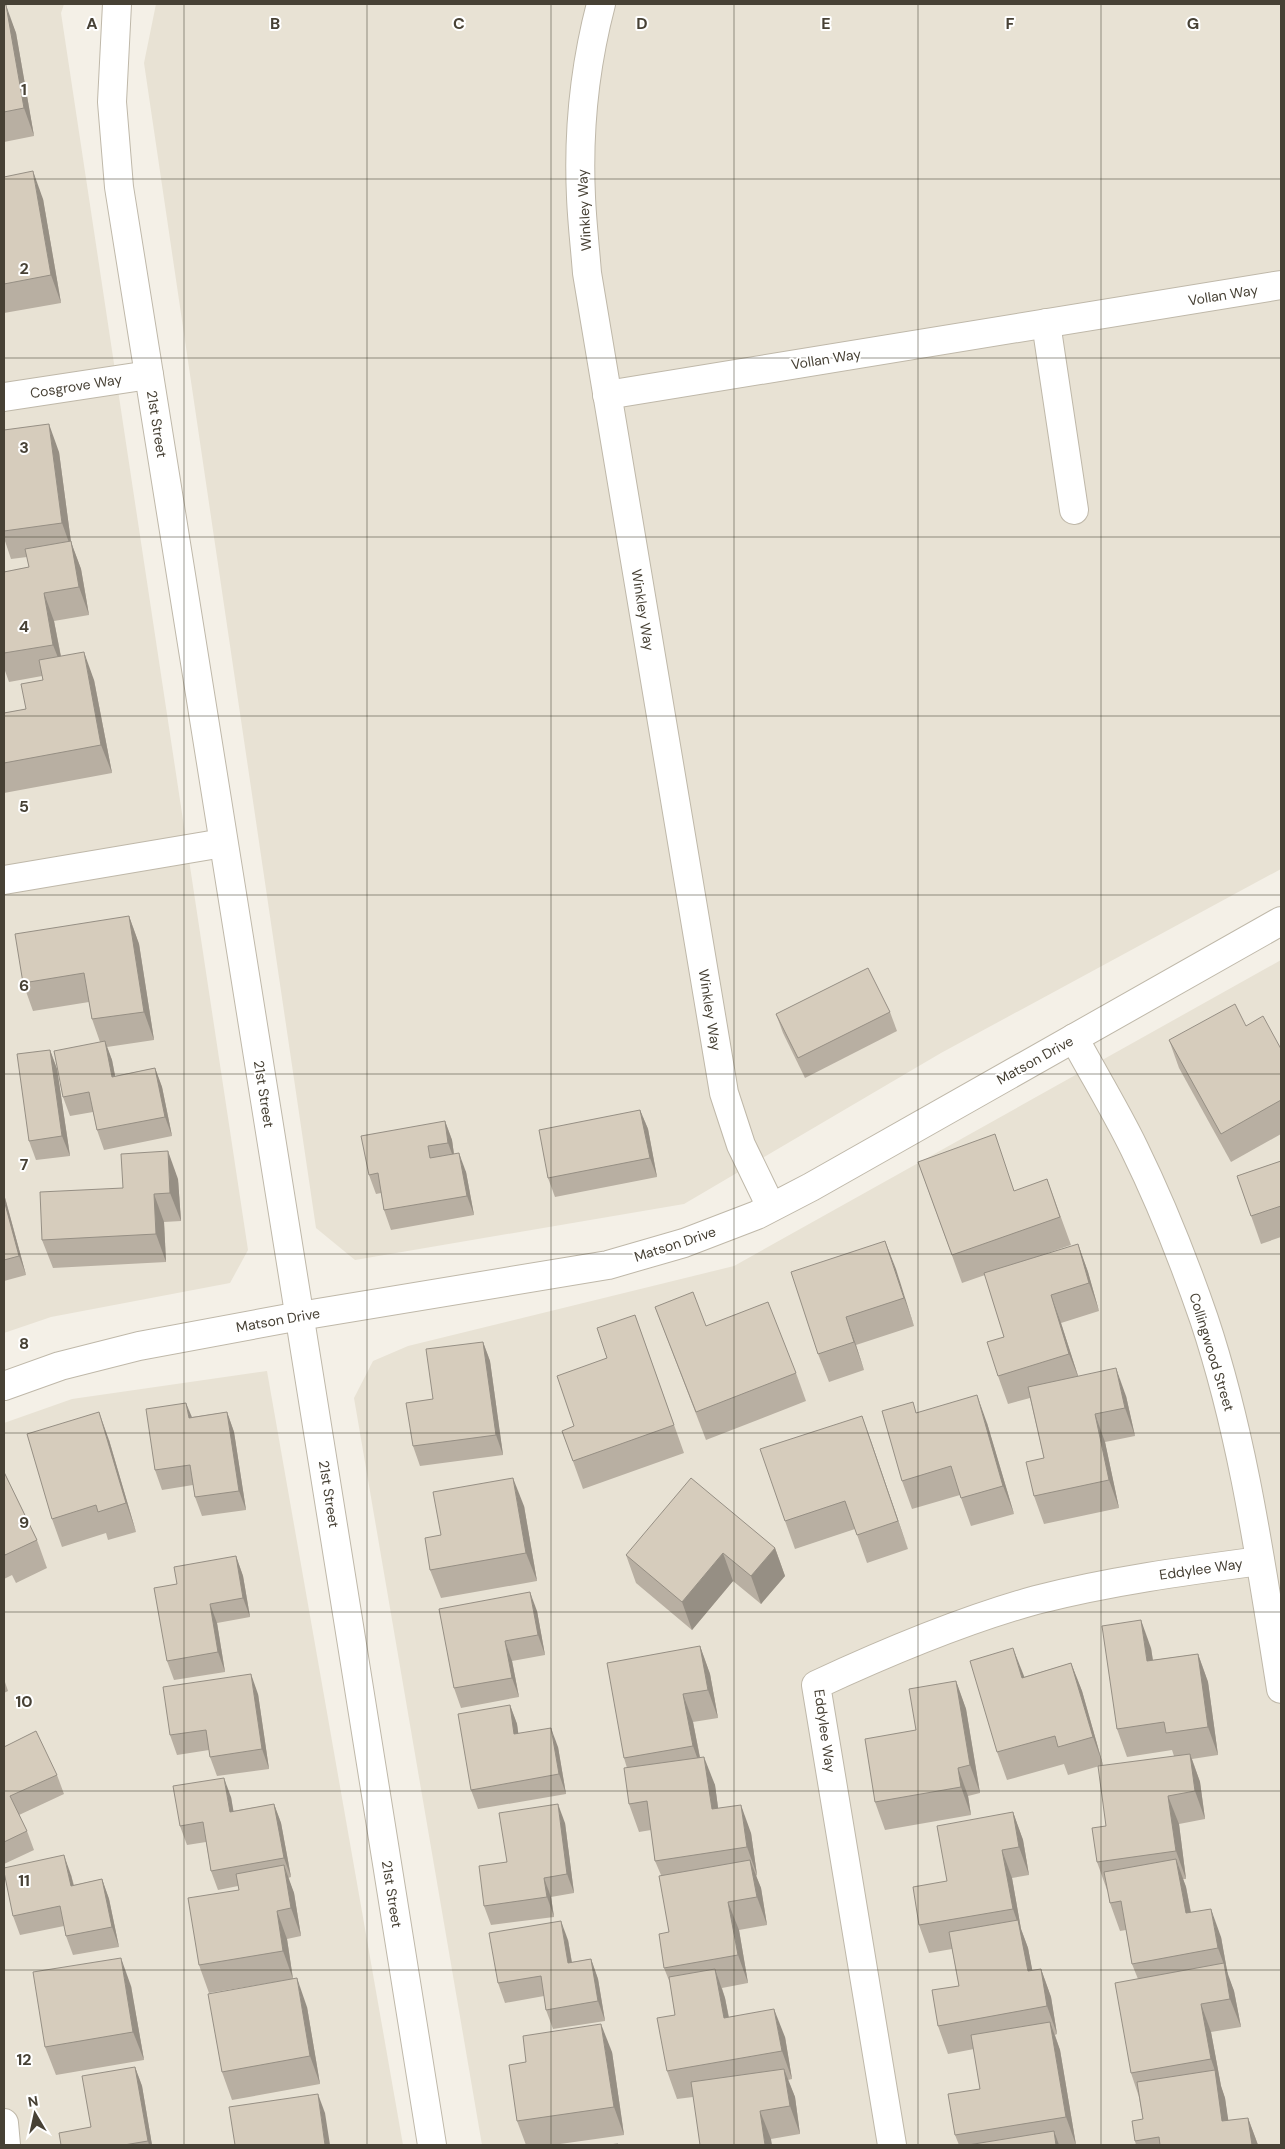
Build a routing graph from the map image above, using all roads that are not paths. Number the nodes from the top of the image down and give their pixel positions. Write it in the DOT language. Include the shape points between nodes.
graph roads {
  1 [pos="117,4"];
  2 [pos="601,4"];
  3 [pos="1281,285"];
  4 [pos="1046,324"];
  5 [pos="149,374"];
  6 [pos="607,395"];
  7 [pos="4,398"];
  8 [pos="1074,510"];
  9 [pos="223,843"];
  10 [pos="4,880"];
  11 [pos="1281,921"];
  12 [pos="1074,1038"];
  13 [pos="771,1207"];
  14 [pos="300,1316"];
  15 [pos="4,1386"];
  16 [pos="1260,1561"];
  17 [pos="1281,1689"];
  18 [pos="4,2123"];
  19 [pos="6,2145"];
  20 [pos="432,2145"];
  21 [pos="892,2145"];
  1 -- 5 [label="street, 21st Street" via="112,102 118,188"];
  2 -- 6 [label="street, Winkley Way" via="582,118 581,196 588,272"];
  3 -- 4 [label="street, Vollan Way"];
  4 -- 6 [label="street, Vollan Way"];
  4 -- 8 [label="street"];
  5 -- 7 [label="street, Cosgrove Way"];
  5 -- 9 [label="street, 21st Street"];
  6 -- 13 [label="street, Winkley Way" via="724,1093 741,1145"];
  9 -- 10 [label="street"];
  9 -- 14 [label="street, 21st Street"];
  11 -- 12 [label="street, Matson Drive"];
  12 -- 13 [label="street, Matson Drive"];
  12 -- 16 [label="street, Collingwood Street" via="1134,1148 1172,1233 1204,1320 1235,1432"];
  13 -- 14 [label="street, Matson Drive" via="684,1243 608,1265"];
  14 -- 15 [label="street, Matson Drive" via="138,1346 60,1366"];
  14 -- 20 [label="street, 21st Street"];
  16 -- 17 [label="street, Collingwood Street"];
  16 -- 21 [label="street, Eddylee Way" via="1129,1579 1036,1600 944,1630 816,1685"];
  18 -- 19 [label="street"];
}
